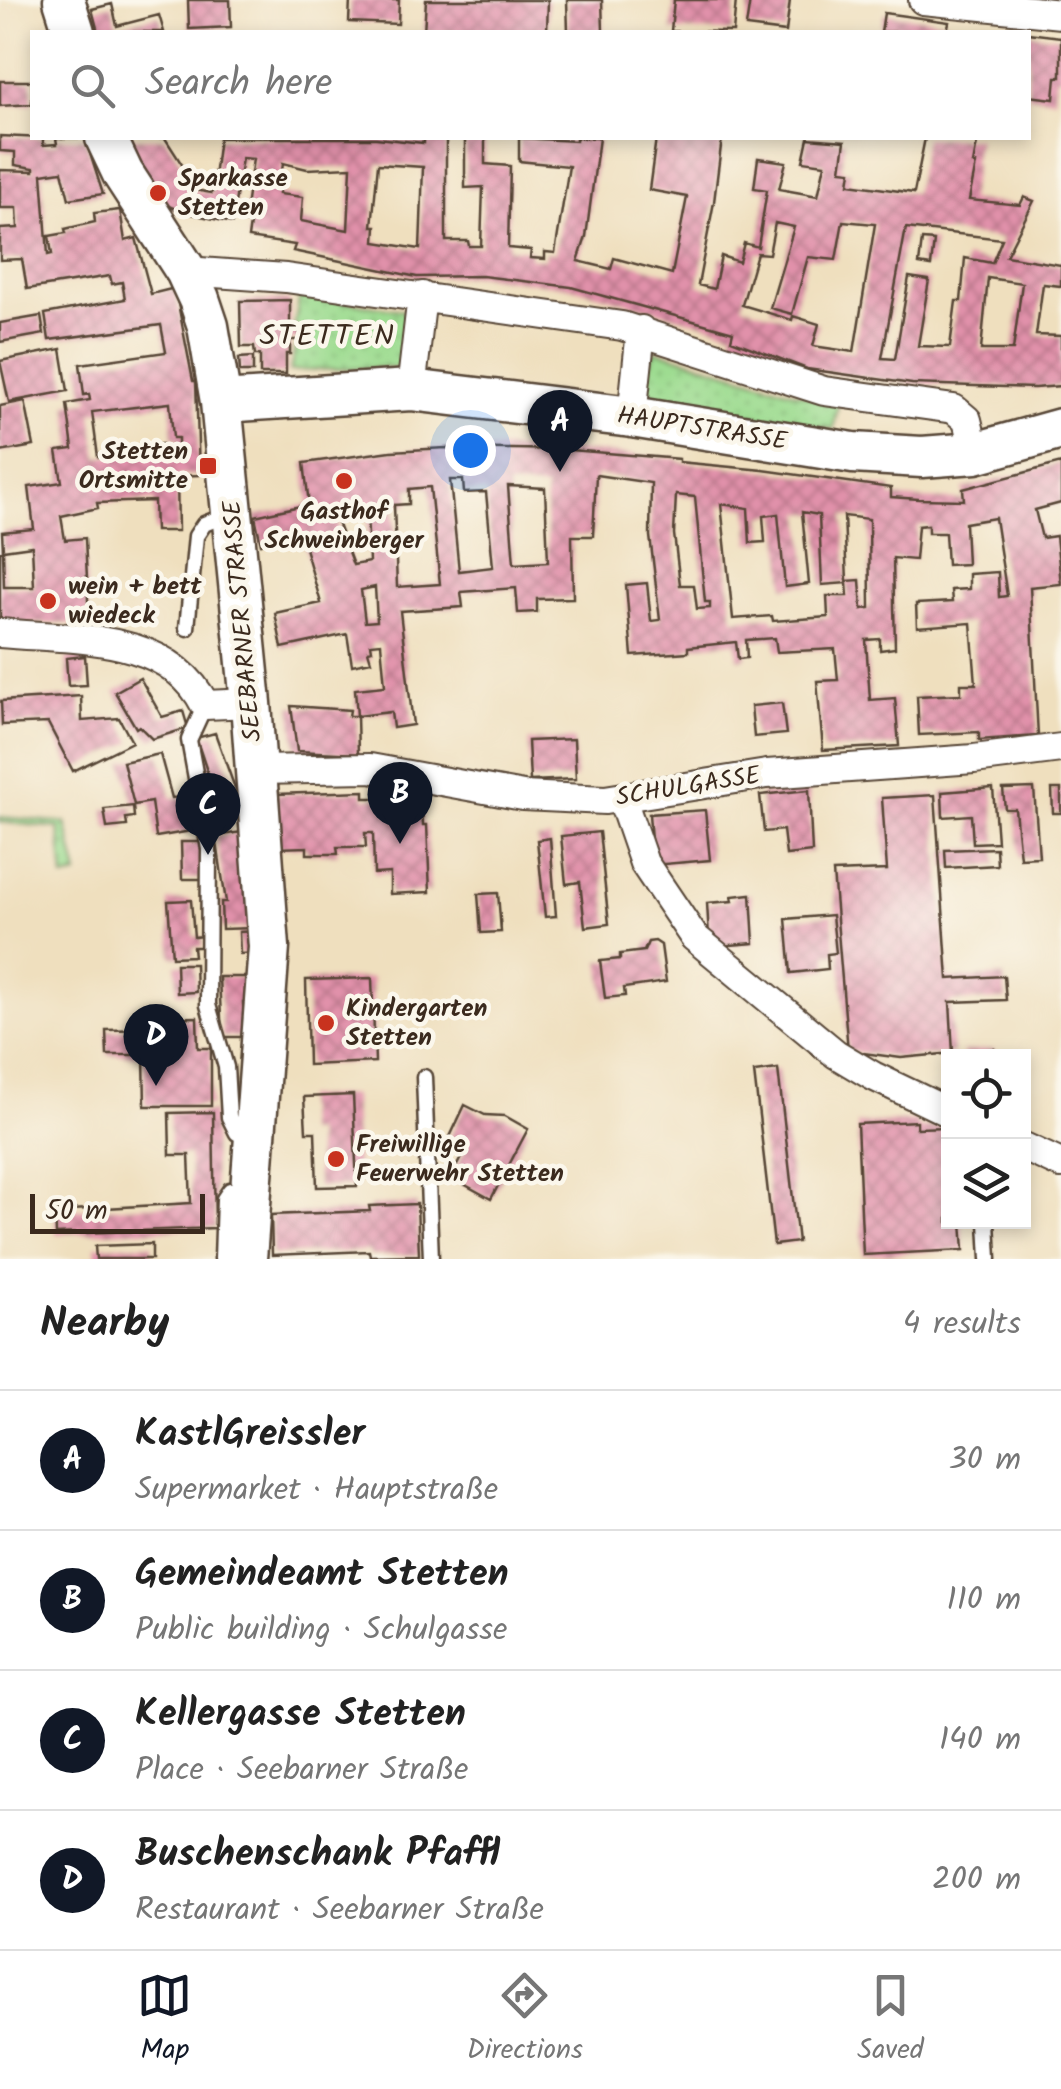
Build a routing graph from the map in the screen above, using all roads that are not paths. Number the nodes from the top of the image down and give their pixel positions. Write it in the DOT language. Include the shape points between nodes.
graph roads {
  1 [pos="64,0"];
  2 [pos="923,0"];
  3 [pos="1061,14"];
  4 [pos="73,30"];
  5 [pos="107,140"];
  6 [pos="186,271"];
  7 [pos="422,296"];
  8 [pos="641,330"];
  9 [pos="412,390"];
  10 [pos="221,402"];
  11 [pos="632,417"];
  12 [pos="1061,429"];
  13 [pos="975,453"];
  14 [pos="233,512"];
  15 [pos="187,628"];
  16 [pos="0,633"];
  17 [pos="251,704"];
  18 [pos="205,705"];
  19 [pos="1061,748"];
  20 [pos="256,770"];
  21 [pos="622,799"];
  22 [pos="424,1076"];
  23 [pos="941,1108"];
  24 [pos="255,1140"];
  25 [pos="1031,1150"];
  26 [pos="1061,1164"];
  27 [pos="251,1188"];
  28 [pos="987,1229"];
  29 [pos="222,1259"];
  30 [pos="246,1259"];
  31 [pos="431,1259"];
  32 [pos="989,1259"];
  1 -- 4 [label="main road"];
  2 -- 3 [label="street"];
  5 -- 6 [label="main road, SEEBARNER STRASSE"];
  6 -- 7 [label="street"];
  6 -- 10 [label="main road, SEEBARNER STRASSE" via="208,326"];
  7 -- 8 [label="street"];
  7 -- 9 [label="street"];
  8 -- 11 [label="street"];
  8 -- 13 [label="street" via="824,392 954,409 967,420"];
  9 -- 10 [label="main road, HAUPTSTRASSE"];
  9 -- 11 [label="main road, HAUPTSTRASSE"];
  10 -- 14 [label="main road, SEEBARNER STRASSE"];
  11 -- 13 [label="main road, HAUPTSTRASSE" via="853,453"];
  12 -- 13 [label="main road, HAUPTSTRASSE"];
  14 -- 15 [label="lane" via="198,529"];
  14 -- 17 [label="main road, SEEBARNER STRASSE"];
  16 -- 18 [label="street" via="142,650 182,671"];
  17 -- 18 [label="street"];
  17 -- 20 [label="main road, SEEBARNER STRASSE"];
  18 -- 24 [label="lane" via="190,740 209,849 208,1005 228,1077 230,1117 238,1133"];
  19 -- 21 [label="street, SCHULGASSE" via="767,774"];
  20 -- 21 [label="street, SCHULGASSE" via="370,768 523,796"];
  20 -- 24 [label="main road, SEEBARNER STRASSE" via="269,948"];
  21 -- 23 [label="street" via="644,863 694,937 836,1054"];
  22 -- 31 [label="lane"];
  24 -- 27 [label="main road, SEEBARNER STRASSE"];
  25 -- 26 [label="street"];
  27 -- 29 [label="lane" via="225,1195"];
  27 -- 30 [label="main road, SEEBARNER STRASSE"];
  28 -- 32 [label="lane"];
}
